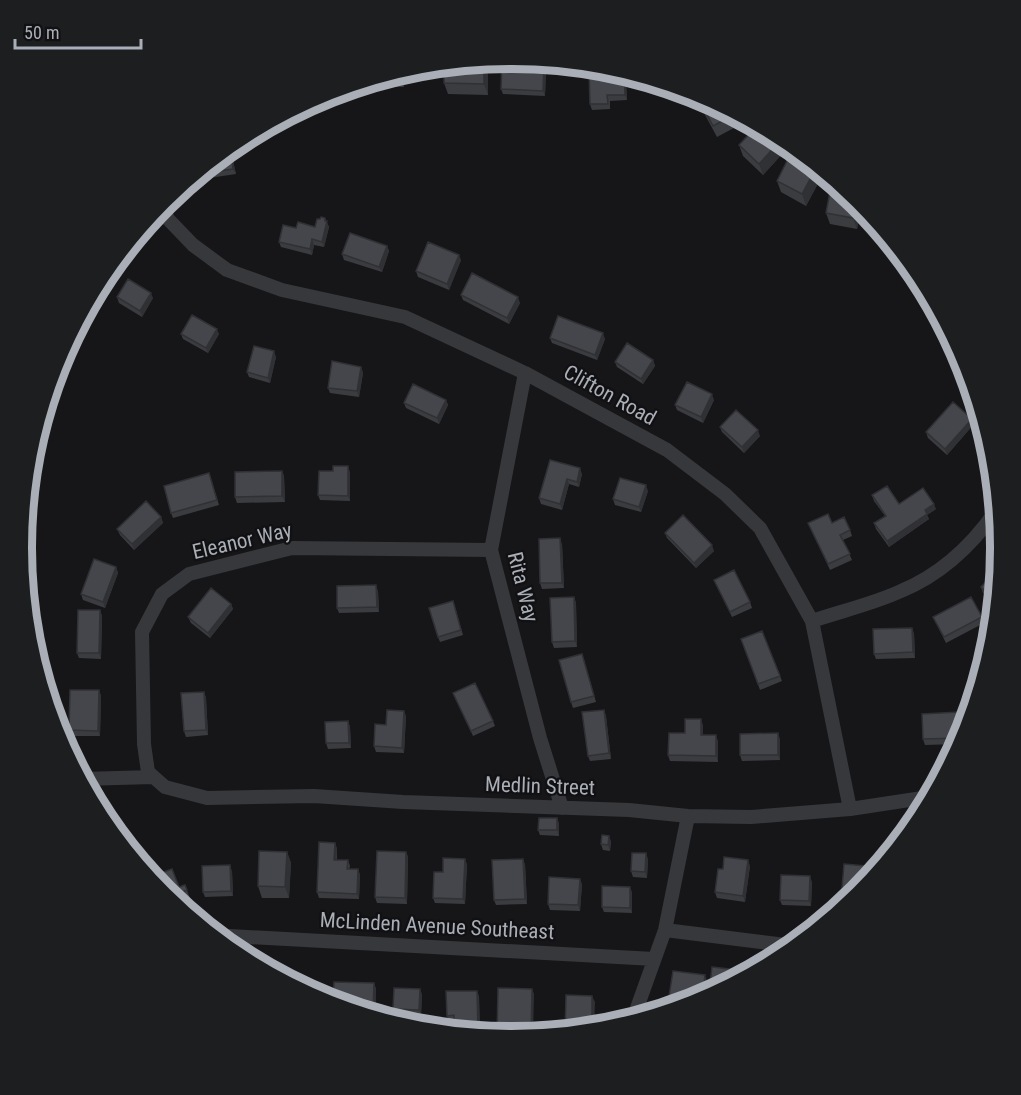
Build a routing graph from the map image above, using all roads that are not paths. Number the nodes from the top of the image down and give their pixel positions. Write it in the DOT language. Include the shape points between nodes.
graph roads {
  1 [pos="166,215"];
  2 [pos="525,373"];
  3 [pos="988,521"];
  4 [pos="491,550"];
  5 [pos="812,621"];
  6 [pos="153,777"];
  7 [pos="92,779"];
  8 [pos="918,799"];
  9 [pos="562,808"];
  10 [pos="850,809"];
  11 [pos="688,816"];
  12 [pos="665,930"];
  13 [pos="230,936"];
  14 [pos="779,944"];
  15 [pos="654,958"];
  16 [pos="636,1009"];
  1 -- 2 [label="street, Clifton Road" via="193,245 227,270 282,290 405,317"];
  2 -- 4 [label="street, Rita Way"];
  2 -- 5 [label="street, Clifton Road" via="667,450 725,494 760,528"];
  3 -- 5 [label="street" via="969,546 929,577 901,592"];
  4 -- 6 [label="street, Eleanor Way" via="292,548 189,574 162,594 142,632 144,744 148,772"];
  4 -- 9 [label="street, Rita Way"];
  5 -- 10 [label="street, Clifton Road"];
  6 -- 7 [label="street"];
  6 -- 9 [label="street, Medlin Street" via="165,787 207,798 315,796"];
  8 -- 10 [label="street, Medlin Street"];
  9 -- 11 [label="street, Medlin Street"];
  10 -- 11 [label="street, Medlin Street" via="751,817"];
  11 -- 12 [label="street"];
  12 -- 14 [label="street"];
  12 -- 15 [label="street"];
  13 -- 15 [label="street, McLinden Avenue Southeast"];
  15 -- 16 [label="street"];
}
